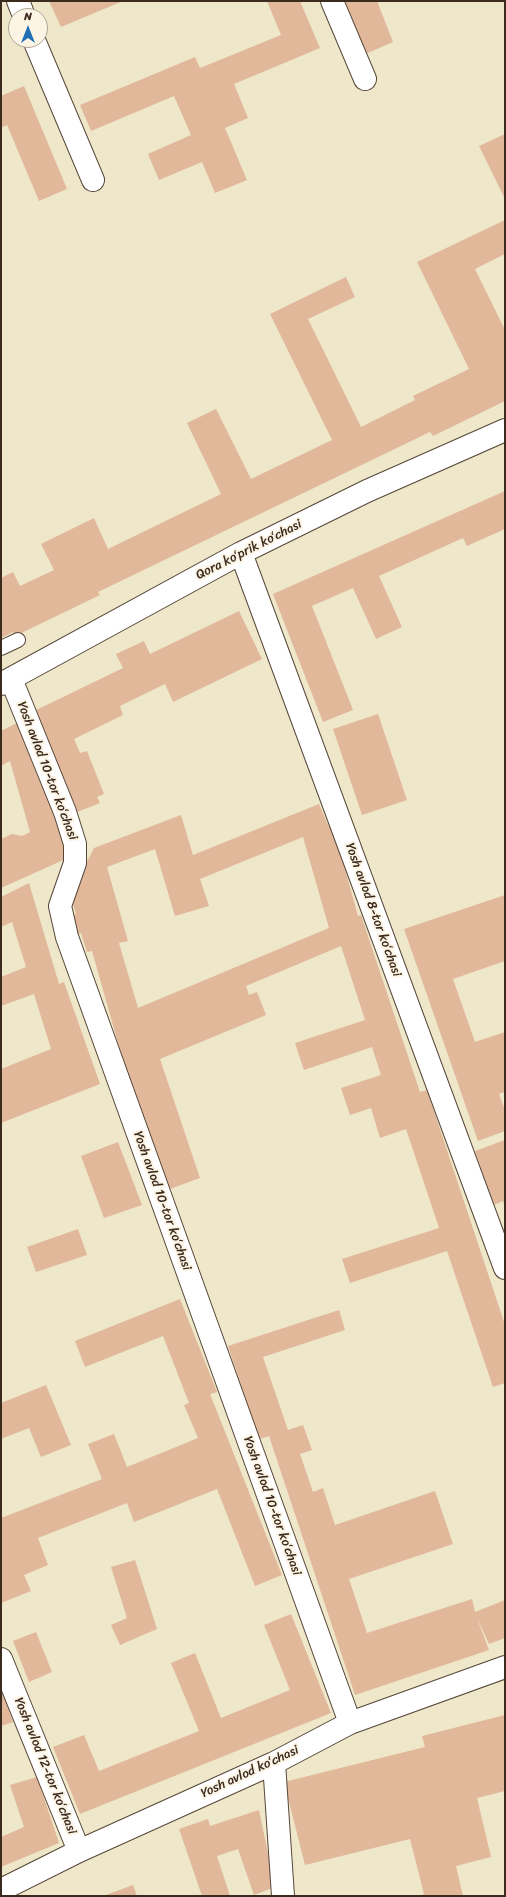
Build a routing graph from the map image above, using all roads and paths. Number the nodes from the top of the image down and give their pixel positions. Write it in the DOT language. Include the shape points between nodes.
graph roads {
  1 [pos="332,1"];
  2 [pos="37,48"];
  3 [pos="365,79"];
  4 [pos="93,180"];
  5 [pos="505,430"];
  6 [pos="241,553"];
  7 [pos="18,640"];
  8 [pos="1,648"];
  9 [pos="6,682"];
  10 [pos="505,1268"];
  11 [pos="1,1659"];
  12 [pos="505,1667"];
  13 [pos="350,1723"];
  14 [pos="274,1763"];
  15 [pos="79,1851"];
  16 [pos="1,1890"];
  17 [pos="284,1896"];
  1 -- 3 [label="street"];
  2 -- 4 [label="street"];
  5 -- 6 [label="street, Qora koʻprik koʻchasi" via="367,491"];
  6 -- 9 [label="street, Qora koʻprik koʻchasi"];
  6 -- 10 [label="street, Yosh avlod 8-tor koʻchasi"];
  7 -- 8 [label="lane"];
  9 -- 13 [label="street, Yosh avlod 10-tor koʻchasi" via="65,812 75,844 75,863 60,906 67,937"];
  11 -- 15 [label="street, Yosh avlod 12-tor koʻchasi"];
  12 -- 13 [label="street, Yosh avlod koʻchasi"];
  13 -- 14 [label="street, Yosh avlod koʻchasi"];
  14 -- 15 [label="street, Yosh avlod koʻchasi"];
  14 -- 17 [label="street"];
  15 -- 16 [label="street, Yosh avlod koʻchasi"];
}
